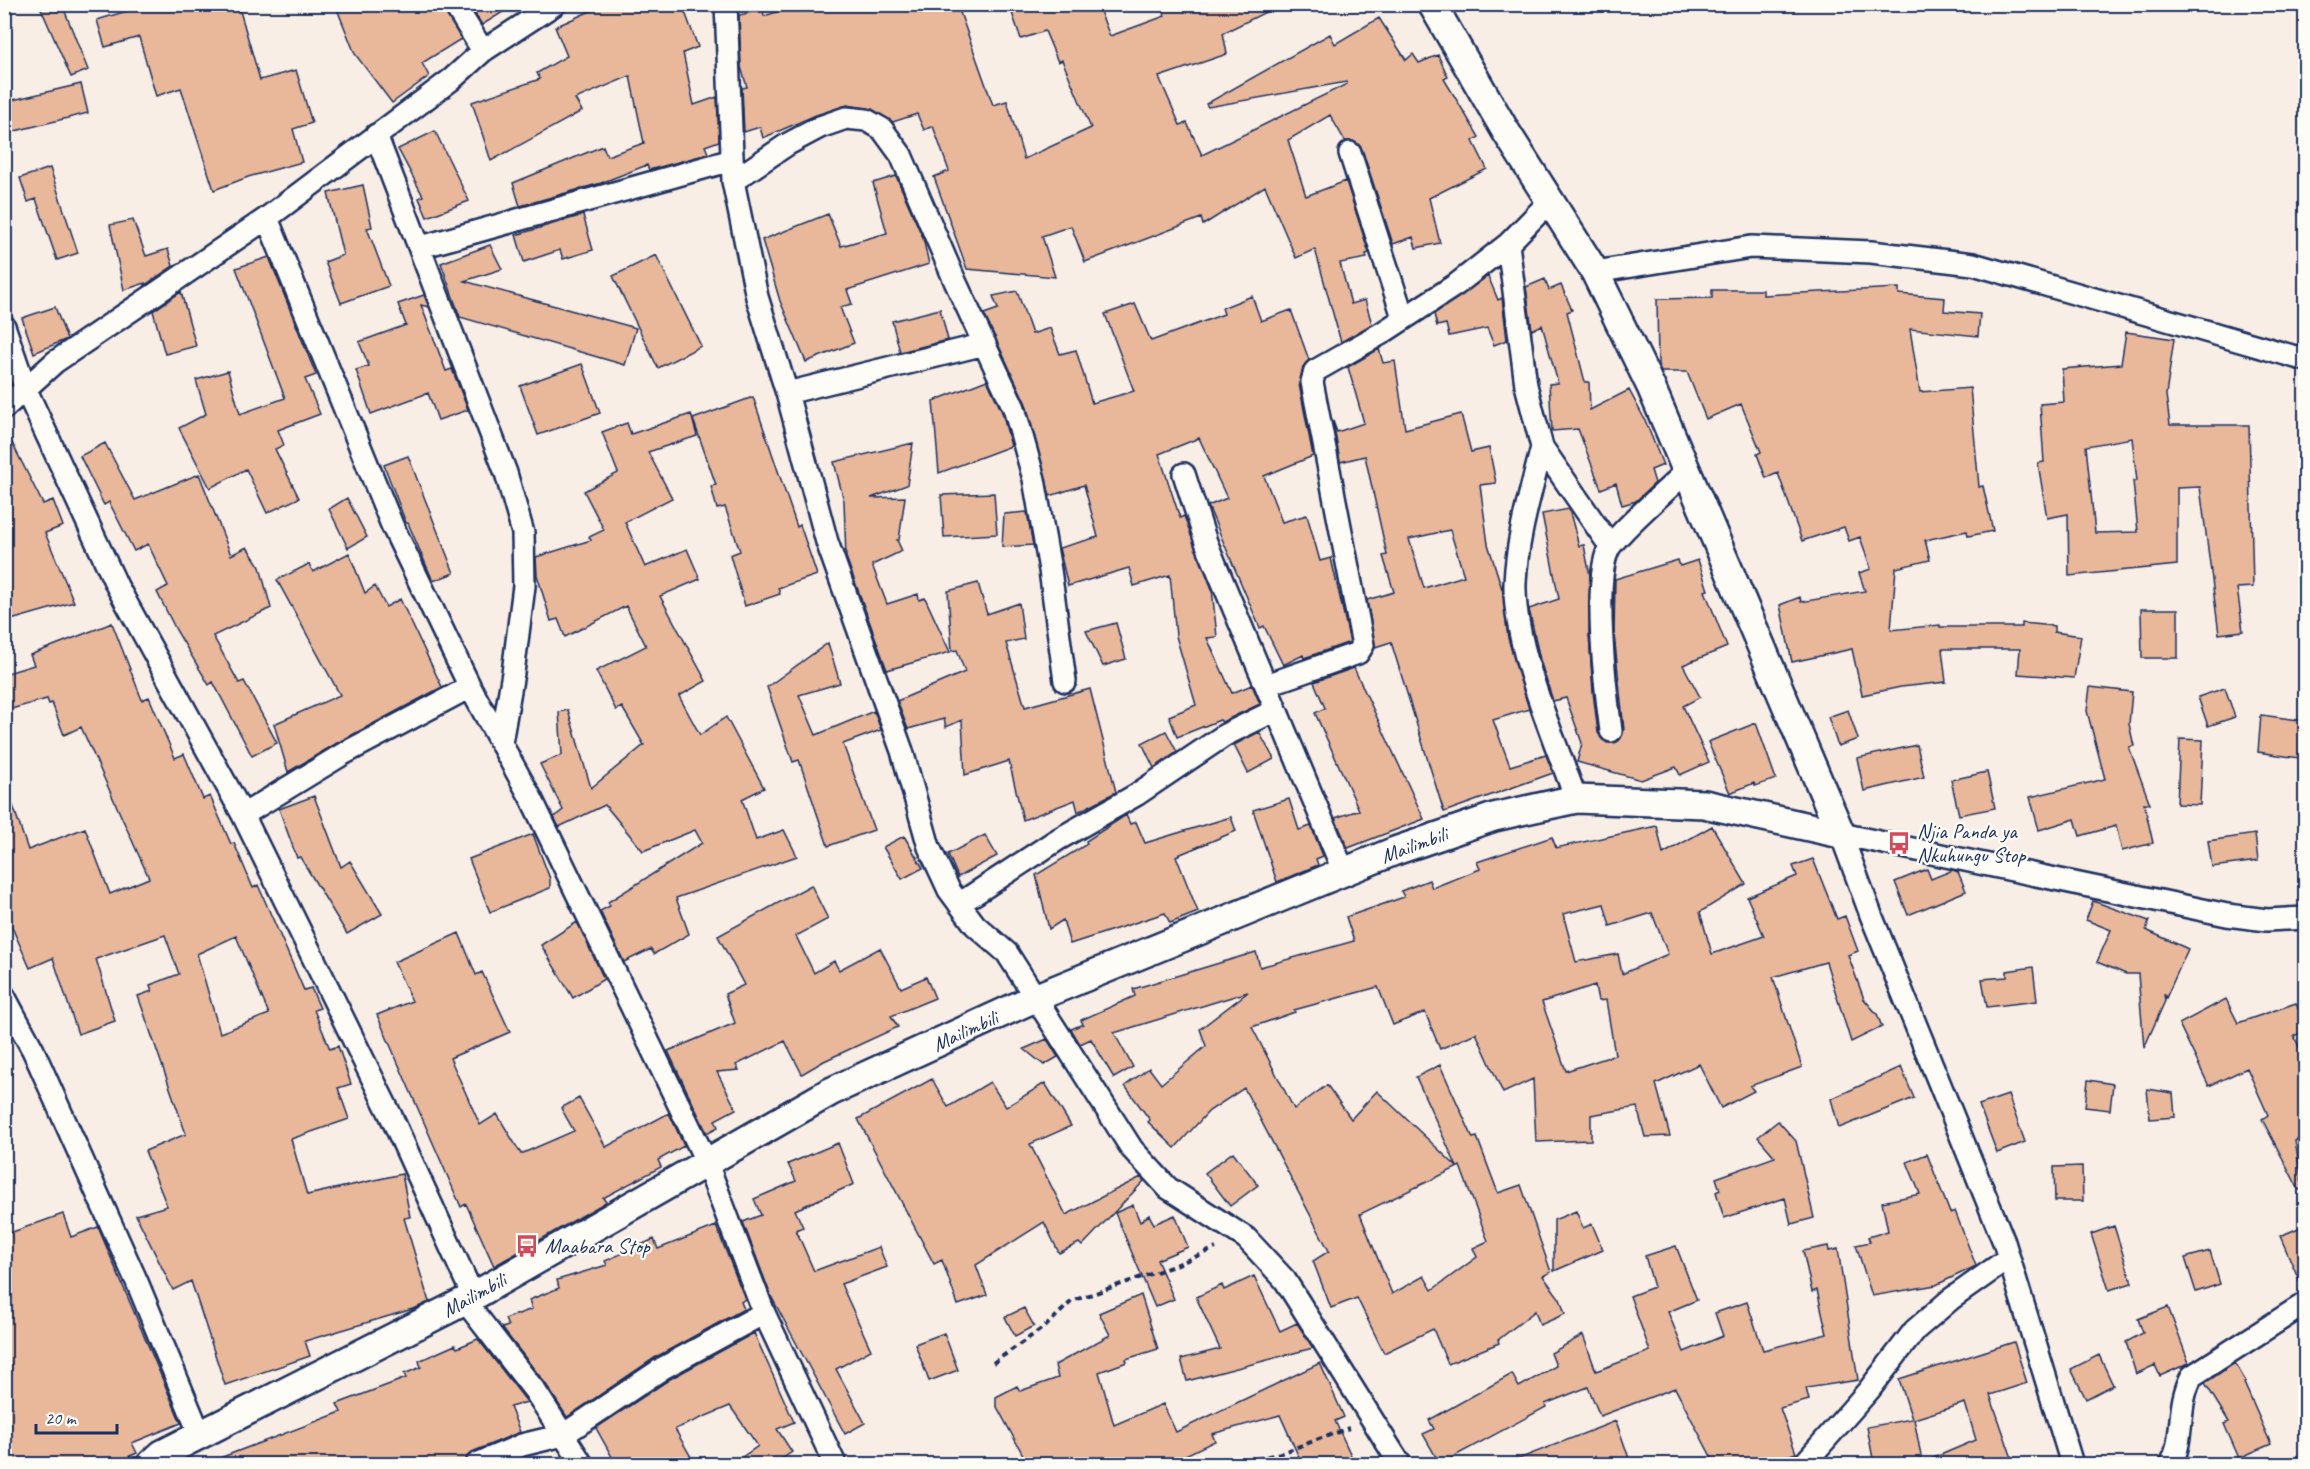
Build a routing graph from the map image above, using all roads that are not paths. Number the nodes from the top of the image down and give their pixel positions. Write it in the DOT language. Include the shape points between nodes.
graph roads {
  1 [pos="454,4"];
  2 [pos="555,4"];
  3 [pos="726,4"];
  4 [pos="1432,4"];
  5 [pos="483,51"];
  6 [pos="376,135"];
  7 [pos="1350,153"];
  8 [pos="732,160"];
  9 [pos="733,181"];
  10 [pos="1551,200"];
  11 [pos="267,218"];
  12 [pos="1508,244"];
  13 [pos="421,247"];
  14 [pos="1594,272"];
  15 [pos="1403,317"];
  16 [pos="4,326"];
  17 [pos="985,344"];
  18 [pos="2306,360"];
  19 [pos="27,390"];
  20 [pos="787,393"];
  21 [pos="4,408"];
  22 [pos="1542,447"];
  23 [pos="1687,471"];
  24 [pos="1184,474"];
  25 [pos="1610,546"];
  26 [pos="1065,681"];
  27 [pos="1266,685"];
  28 [pos="470,687"];
  29 [pos="1276,710"];
  30 [pos="1611,731"];
  31 [pos="501,743"];
  32 [pos="1576,799"];
  33 [pos="243,815"];
  34 [pos="1842,834"];
  35 [pos="1343,870"];
  36 [pos="959,904"];
  37 [pos="2306,918"];
  38 [pos="4,996"];
  39 [pos="1037,997"];
  40 [pos="706,1161"];
  41 [pos="2009,1258"];
  42 [pos="469,1299"];
  43 [pos="2306,1303"];
  44 [pos="764,1313"];
  45 [pos="200,1435"];
  46 [pos="563,1435"];
  47 [pos="151,1464"];
  48 [pos="477,1464"];
  49 [pos="582,1464"];
  50 [pos="835,1464"];
  51 [pos="1400,1464"];
  52 [pos="1804,1464"];
  53 [pos="2072,1464"];
  54 [pos="2171,1464"];
  1 -- 5 [label="street"];
  2 -- 5 [label="street"];
  3 -- 8 [label="street"];
  4 -- 10 [label="street"];
  5 -- 6 [label="street"];
  6 -- 11 [label="street"];
  6 -- 13 [label="street"];
  7 -- 15 [label="street"];
  8 -- 9 [label="street"];
  8 -- 13 [label="street"];
  9 -- 17 [label="street" via="788,144 846,118 867,120 882,129 901,155"];
  9 -- 20 [label="street" via="757,297"];
  10 -- 12 [label="street"];
  10 -- 14 [label="street"];
  11 -- 19 [label="street" via="55,362"];
  11 -- 28 [label="street" via="392,525"];
  12 -- 15 [label="street" via="1457,284"];
  12 -- 22 [label="street" via="1526,385"];
  13 -- 31 [label="street" via="506,473 523,533 524,586"];
  14 -- 18 [label="street" via="1751,247 1871,252 1973,264"];
  14 -- 23 [label="street"];
  15 -- 27 [label="street" via="1325,363 1315,371 1312,382 1363,645 1358,653"];
  16 -- 19 [label="street"];
  17 -- 20 [label="street"];
  17 -- 26 [label="street" via="1014,408 1034,479"];
  19 -- 21 [label="street"];
  19 -- 33 [label="street" via="117,586"];
  20 -- 36 [label="street" via="827,542 902,751 929,847"];
  22 -- 25 [label="street"];
  22 -- 32 [label="street" via="1521,527 1515,584 1523,647"];
  23 -- 25 [label="street"];
  23 -- 34 [label="street"];
  24 -- 27 [label="street" via="1206,542"];
  25 -- 30 [label="street" via="1601,579 1603,673"];
  27 -- 29 [label="street"];
  28 -- 31 [label="street"];
  28 -- 33 [label="street" via="343,754"];
  29 -- 35 [label="street"];
  29 -- 36 [label="street" via="1225,735"];
  31 -- 40 [label="street"];
  32 -- 34 [label="street, Mailimbili" via="1704,804"];
  32 -- 35 [label="street, Mailimbili" via="1494,816"];
  33 -- 42 [label="street" via="391,1116"];
  34 -- 37 [label="street" via="2227,915 2267,920"];
  34 -- 41 [label="street"];
  35 -- 39 [label="street, Mailimbili"];
  36 -- 39 [label="street" via="975,925 1007,953"];
  38 -- 45 [label="street" via="33,1050 132,1271"];
  39 -- 40 [label="street, Mailimbili" via="830,1092"];
  39 -- 51 [label="street" via="1132,1149 1168,1188 1246,1238 1285,1280"];
  40 -- 42 [label="street, Mailimbili"];
  40 -- 44 [label="street"];
  41 -- 52 [label="street" via="1915,1330"];
  41 -- 53 [label="street"];
  42 -- 45 [label="street, Mailimbili"];
  42 -- 46 [label="street"];
  43 -- 54 [label="street" via="2192,1376 2182,1396"];
  44 -- 46 [label="street" via="663,1368"];
  44 -- 50 [label="street"];
  45 -- 47 [label="street, Mailimbili" via="162,1454"];
  46 -- 48 [label="street" via="522,1445"];
  46 -- 49 [label="street"];
}
